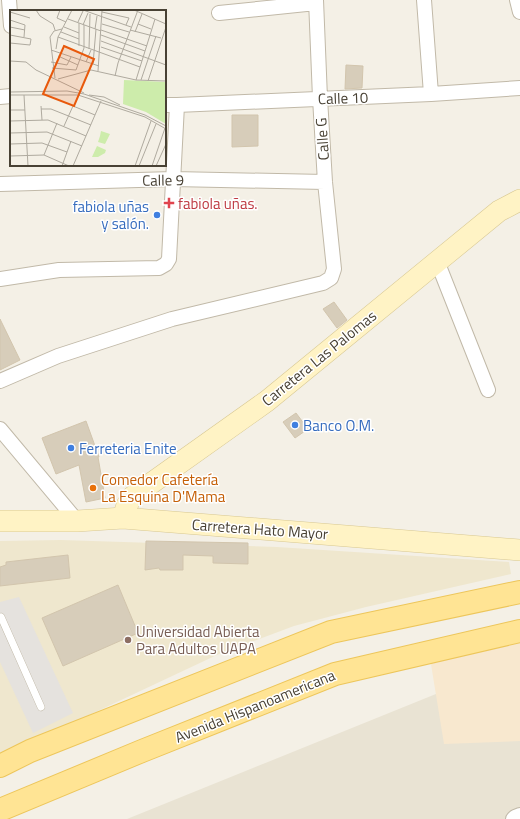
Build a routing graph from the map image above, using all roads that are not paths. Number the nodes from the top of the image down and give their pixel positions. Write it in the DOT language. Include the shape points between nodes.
graph roads {
  1 [pos="8,0"];
  2 [pos="424,0"];
  3 [pos="517,0"];
  4 [pos="316,1"];
  5 [pos="520,12"];
  6 [pos="219,13"];
  7 [pos="10,17"];
  8 [pos="520,88"];
  9 [pos="431,94"];
  10 [pos="10,96"];
  11 [pos="0,97"];
  12 [pos="320,98"];
  13 [pos="171,105"];
  14 [pos="173,179"];
  15 [pos="326,182"];
  16 [pos="0,184"];
  17 [pos="520,200"];
  18 [pos="437,261"];
  19 [pos="0,280"];
  20 [pos="0,381"];
  21 [pos="488,390"];
  22 [pos="0,429"];
  23 [pos="123,518"];
  24 [pos="0,520"];
  25 [pos="77,521"];
  26 [pos="520,550"];
  27 [pos="520,592"];
  28 [pos="0,618"];
  29 [pos="520,631"];
  30 [pos="40,707"];
  31 [pos="0,766"];
  32 [pos="0,810"];
  33 [pos="520,815"];
  34 [pos="513,819"];
  1 -- 7 [label="street"];
  2 -- 9 [label="street"];
  3 -- 5 [label="street"];
  4 -- 6 [label="street"];
  4 -- 12 [label="street, Calle G"];
  8 -- 9 [label="street, Calle 10"];
  9 -- 12 [label="street, Calle 10"];
  10 -- 11 [label="street"];
  12 -- 13 [label="street, Calle 10"];
  12 -- 15 [label="street, Calle G"];
  13 -- 14 [label="street"];
  14 -- 15 [label="street, Calle 9"];
  14 -- 16 [label="street, Calle 9"];
  14 -- 19 [label="street" via="169,259 166,264 159,268 59,270"];
  15 -- 20 [label="street, Calle G" via="334,269 331,278 323,283 172,319 58,356"];
  17 -- 18 [label="street, Carretera Las Palomas" via="499,211"];
  18 -- 21 [label="street"];
  18 -- 23 [label="street, Carretera Las Palomas" via="267,401 132,497"];
  22 -- 25 [label="street"];
  23 -- 25 [label="street, Carretera Hato Mayor"];
  23 -- 26 [label="street, Carretera Hato Mayor"];
  24 -- 25 [label="street, Carretera Hato Mayor"];
  27 -- 31 [label="main road" via="331,632 30,751"];
  28 -- 30 [label="lane" via="2,617"];
  29 -- 32 [label="main road, Avenida Hispanoamericana" via="335,674"];
  33 -- 34 [label="street"];
}
